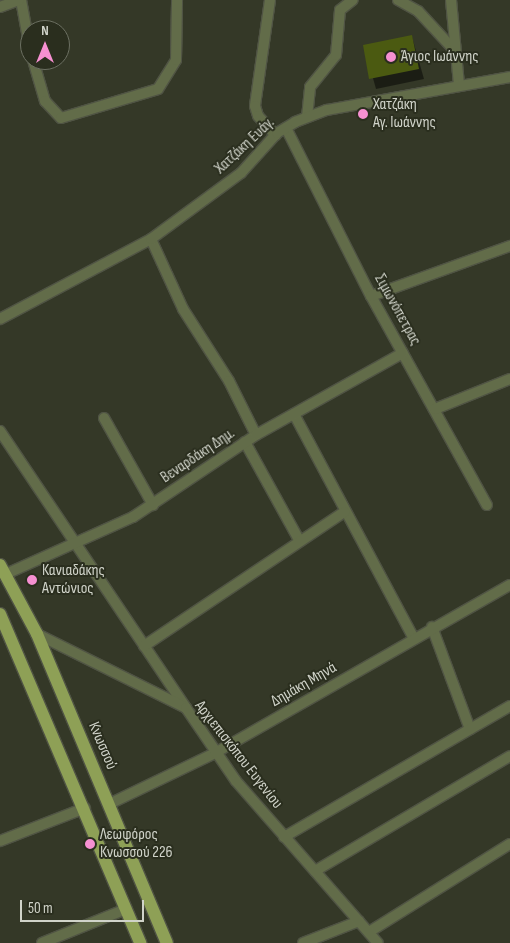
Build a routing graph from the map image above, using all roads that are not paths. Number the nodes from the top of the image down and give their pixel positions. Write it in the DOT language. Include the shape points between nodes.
graph roads {
  1 [pos="20,0"];
  2 [pos="177,0"];
  3 [pos="270,0"];
  4 [pos="353,0"];
  5 [pos="398,0"];
  6 [pos="450,0"];
  7 [pos="0,7"];
  8 [pos="24,20"];
  9 [pos="455,51"];
  10 [pos="36,70"];
  11 [pos="510,76"];
  12 [pos="459,85"];
  13 [pos="307,117"];
  14 [pos="286,128"];
  15 [pos="276,135"];
  16 [pos="151,240"];
  17 [pos="510,246"];
  18 [pos="371,296"];
  19 [pos="0,319"];
  20 [pos="403,353"];
  21 [pos="510,379"];
  22 [pos="435,409"];
  23 [pos="294,414"];
  24 [pos="104,418"];
  25 [pos="0,431"];
  26 [pos="256,435"];
  27 [pos="245,442"];
  28 [pos="153,505"];
  29 [pos="487,505"];
  30 [pos="344,512"];
  31 [pos="299,540"];
  32 [pos="76,546"];
  33 [pos="3,570"];
  34 [pos="510,585"];
  35 [pos="0,614"];
  36 [pos="432,627"];
  37 [pos="37,634"];
  38 [pos="414,639"];
  39 [pos="144,646"];
  40 [pos="510,706"];
  41 [pos="186,708"];
  42 [pos="470,729"];
  43 [pos="215,753"];
  44 [pos="510,756"];
  45 [pos="109,804"];
  46 [pos="85,808"];
  47 [pos="284,836"];
  48 [pos="0,841"];
  49 [pos="510,844"];
  50 [pos="314,871"];
  51 [pos="126,909"];
  52 [pos="359,921"];
  53 [pos="369,932"];
  54 [pos="42,943"];
  55 [pos="140,943"];
  56 [pos="167,943"];
  57 [pos="303,943"];
  58 [pos="378,943"];
  1 -- 7 [label="street"];
  1 -- 8 [label="street"];
  2 -- 10 [label="street" via="176,60 158,89 60,118 45,101"];
  3 -- 15 [label="street" via="255,106 258,116"];
  4 -- 13 [label="street" via="340,10 336,55 310,87"];
  5 -- 9 [label="street" via="418,11"];
  6 -- 9 [label="street"];
  9 -- 12 [label="street"];
  11 -- 12 [label="street, Χατζάκη Ευάγ."];
  12 -- 13 [label="street, Χατζάκη Ευάγ."];
  13 -- 14 [label="street, Χατζάκη Ευάγ."];
  14 -- 15 [label="street, Χατζάκη Ευάγ."];
  14 -- 18 [label="street, Σιμωνόπετρας"];
  15 -- 16 [label="street, Χατζάκη Ευάγ." via="241,173"];
  16 -- 19 [label="street, Χατζάκη Ευάγ." via="98,271"];
  16 -- 26 [label="street" via="183,308 229,381"];
  17 -- 18 [label="street"];
  18 -- 20 [label="street, Σιμωνόπετρας"];
  20 -- 22 [label="street, Σιμωνόπετρας"];
  20 -- 23 [label="street, Βεναρδάκη Δημ."];
  21 -- 22 [label="street"];
  22 -- 29 [label="street, Σιμωνόπετρας"];
  23 -- 26 [label="street, Βεναρδάκη Δημ."];
  23 -- 30 [label="street"];
  24 -- 28 [label="street"];
  25 -- 32 [label="street"];
  26 -- 27 [label="street, Βεναρδάκη Δημ."];
  27 -- 28 [label="street, Βεναρδάκη Δημ."];
  27 -- 31 [label="street"];
  28 -- 32 [label="street, Βεναρδάκη Δημ."];
  30 -- 31 [label="street"];
  30 -- 38 [label="street"];
  31 -- 39 [label="street"];
  32 -- 33 [label="street, Βεναρδάκη Δημ."];
  32 -- 39 [label="street"];
  33 -- 37 [label="main road, Κνωσσού"];
  34 -- 36 [label="street, Δημάκη Μηνά"];
  35 -- 46 [label="main road"];
  36 -- 38 [label="street, Δημάκη Μηνά"];
  36 -- 42 [label="street"];
  37 -- 41 [label="street, Αρχιεπισκόπου Ευγενίου"];
  37 -- 45 [label="main road, Κνωσσού"];
  38 -- 43 [label="street, Δημάκη Μηνά"];
  39 -- 41 [label="street"];
  40 -- 42 [label="street"];
  41 -- 43 [label="street, Αρχιεπισκόπου Ευγενίου"];
  42 -- 47 [label="street"];
  43 -- 45 [label="street, Δημάκη Μηνά"];
  43 -- 47 [label="street, Αρχιεπισκόπου Ευγενίου"];
  44 -- 50 [label="street"];
  45 -- 56 [label="main road, Κνωσσού"];
  46 -- 48 [label="street"];
  46 -- 51 [label="main road"];
  47 -- 50 [label="street, Αρχιεπισκόπου Ευγενίου"];
  49 -- 53 [label="street"];
  50 -- 52 [label="street, Αρχιεπισκόπου Ευγενίου"];
  51 -- 54 [label="street"];
  51 -- 55 [label="main road"];
  52 -- 53 [label="street, Αρχιεπισκόπου Ευγενίου"];
  52 -- 57 [label="street"];
  53 -- 58 [label="street, Αρχιεπισκόπου Ευγενίου"];
}
